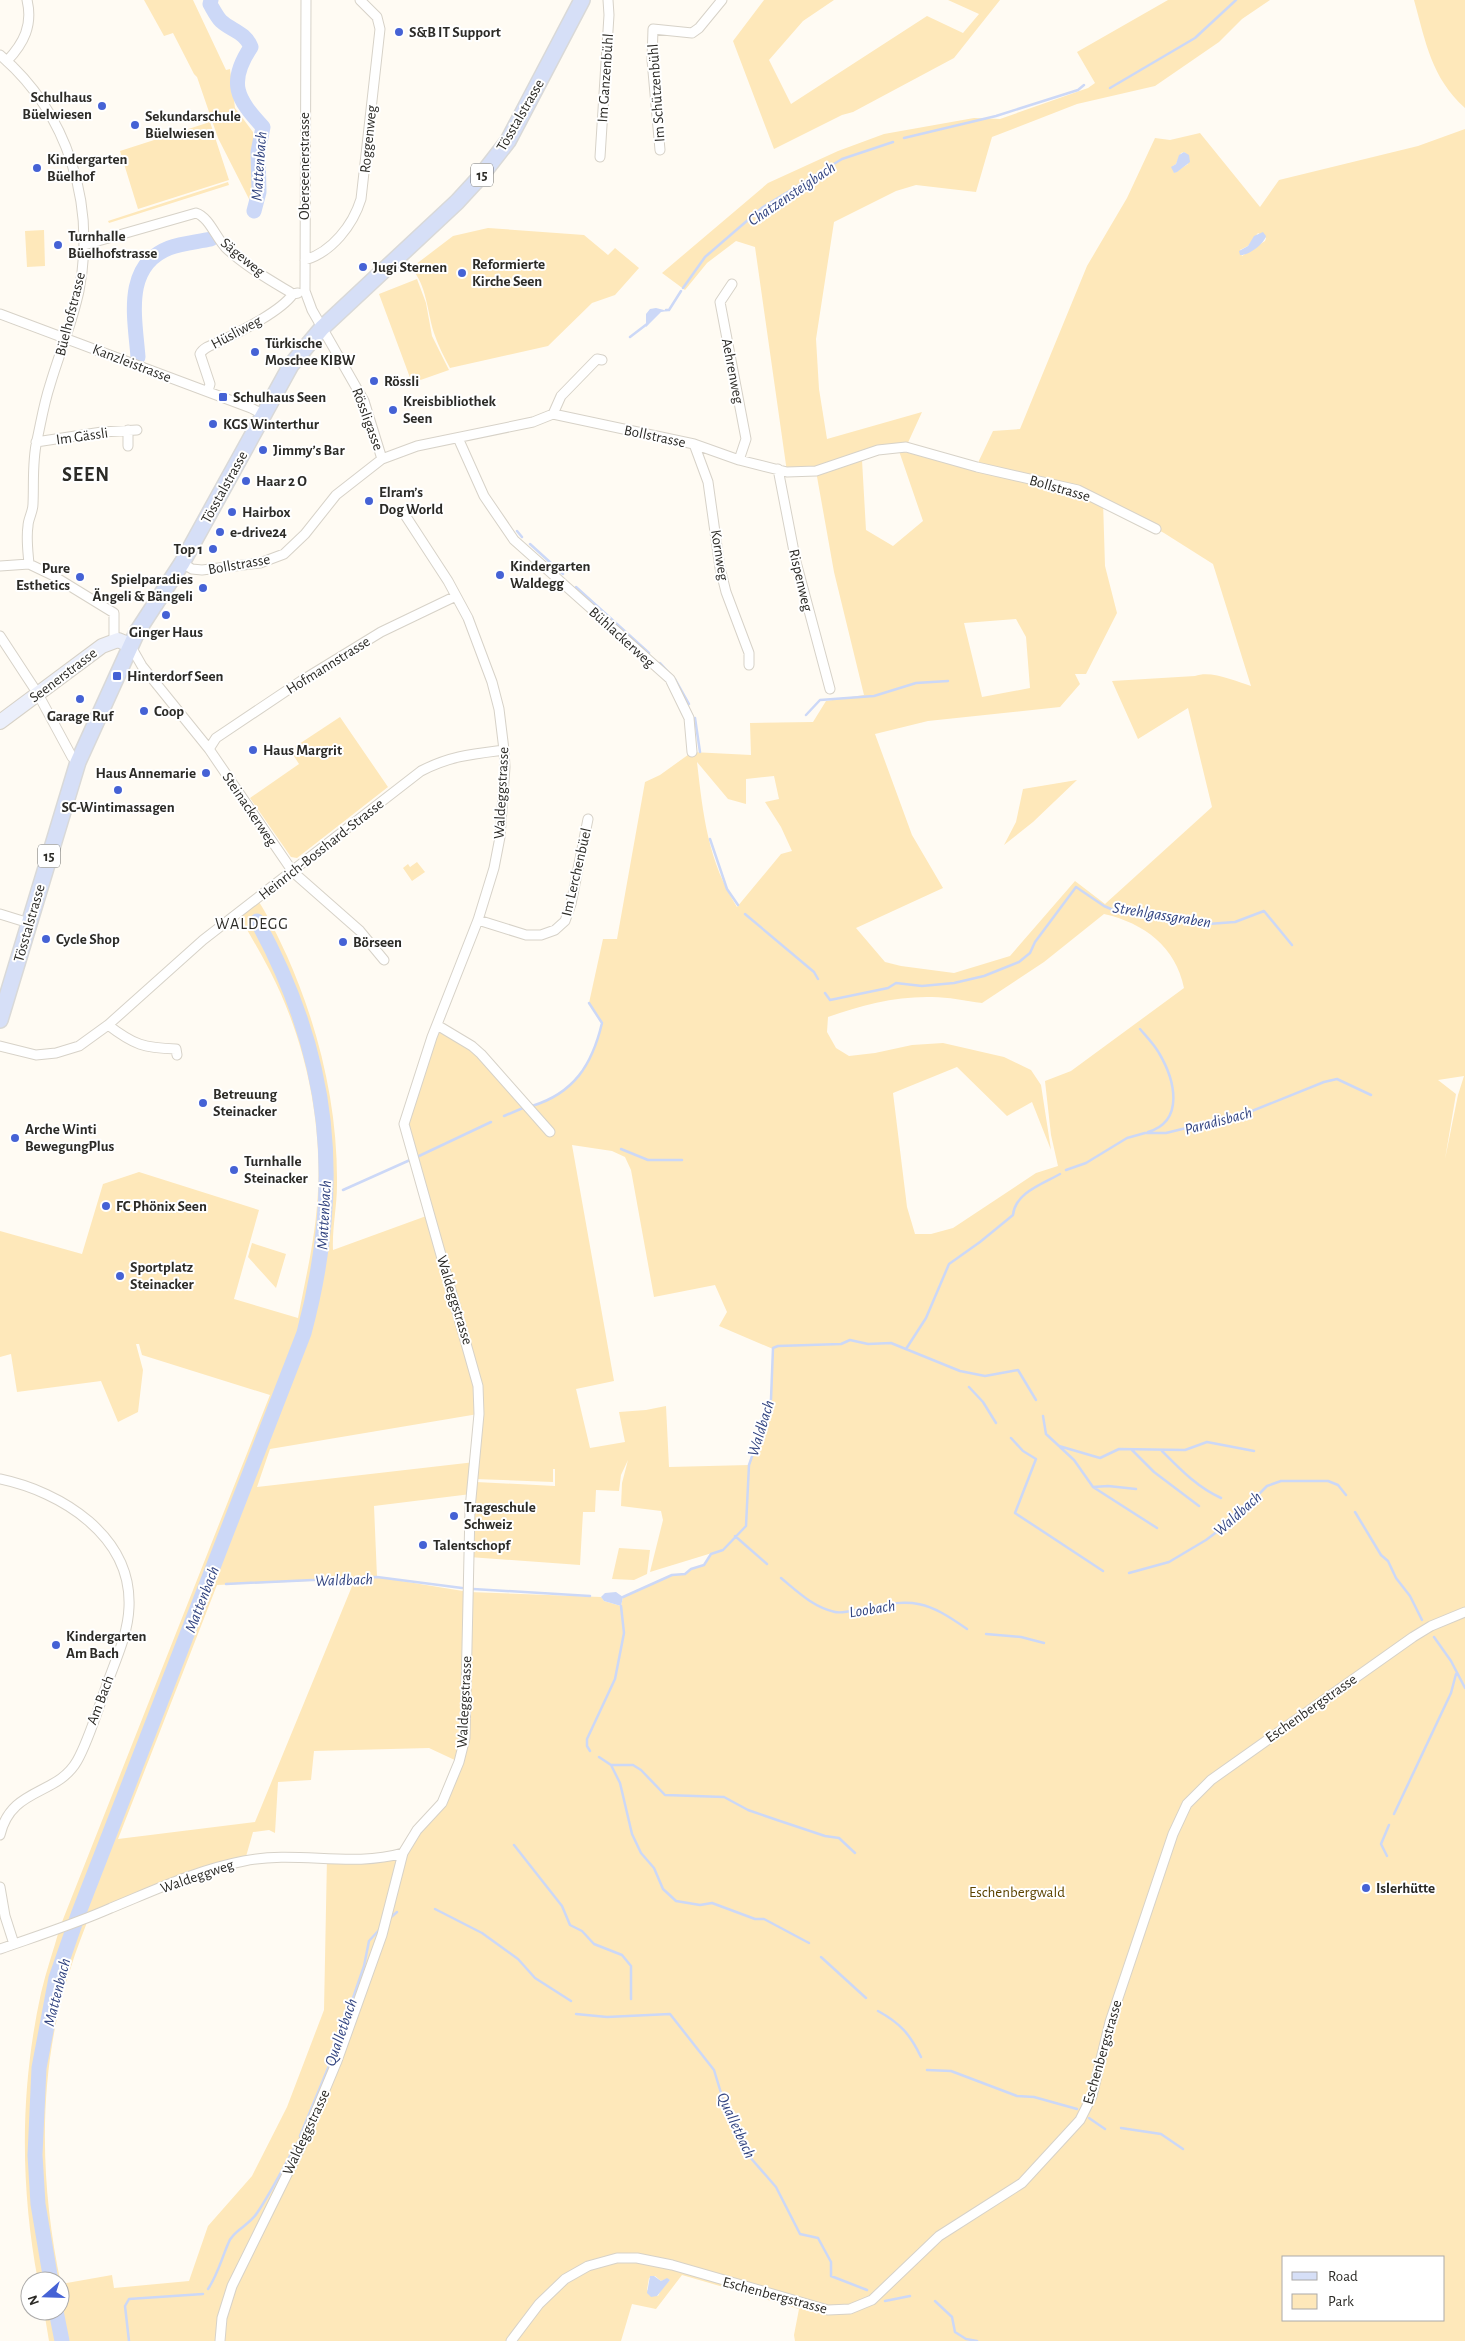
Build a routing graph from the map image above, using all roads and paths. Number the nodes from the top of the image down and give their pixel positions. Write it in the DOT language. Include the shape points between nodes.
graph roads {
  1 [pos="26,0"];
  2 [pos="306,0"];
  3 [pos="360,0"];
  4 [pos="608,0"];
  5 [pos="722,0"];
  6 [pos="577,1"];
  7 [pos="4,58"];
  8 [pos="660,150"];
  9 [pos="600,157"];
  10 [pos="84,245"];
  11 [pos="304,260"];
  12 [pos="732,284"];
  13 [pos="306,291"];
  14 [pos="293,294"];
  15 [pos="0,314"];
  16 [pos="322,328"];
  17 [pos="66,338"];
  18 [pos="602,360"];
  19 [pos="208,391"];
  20 [pos="553,414"];
  21 [pos="264,415"];
  22 [pos="458,438"];
  23 [pos="36,442"];
  24 [pos="694,444"];
  25 [pos="128,446"];
  26 [pos="382,459"];
  27 [pos="739,460"];
  28 [pos="778,469"];
  29 [pos="405,515"];
  30 [pos="1156,528"];
  31 [pos="182,563"];
  32 [pos="29,564"];
  33 [pos="0,566"];
  34 [pos="456,596"];
  35 [pos="0,636"];
  36 [pos="114,641"];
  37 [pos="130,645"];
  38 [pos="749,665"];
  39 [pos="830,689"];
  40 [pos="38,694"];
  41 [pos="0,722"];
  42 [pos="209,749"];
  43 [pos="504,750"];
  44 [pos="692,752"];
  45 [pos="78,762"];
  46 [pos="588,819"];
  47 [pos="293,872"];
  48 [pos="0,914"];
  49 [pos="478,920"];
  50 [pos="29,922"];
  51 [pos="384,960"];
  52 [pos="0,1020"];
  53 [pos="108,1025"];
  54 [pos="437,1025"];
  55 [pos="0,1046"];
  56 [pos="177,1055"];
  57 [pos="550,1132"];
  58 [pos="0,1479"];
  59 [pos="1465,1612"];
  60 [pos="0,1835"];
  61 [pos="403,1854"];
  62 [pos="0,1887"];
  63 [pos="14,1944"];
  64 [pos="0,1948"];
  65 [pos="220,2341"];
  66 [pos="511,2341"];
  1 -- 7 [label="street" via="30,21 26,36"];
  2 -- 11 [label="street, Oberseenerstrasse"];
  3 -- 11 [label="street, Roggenweg" via="377,16 380,29 361,199 353,220 326,250"];
  4 -- 9 [label="street, Im Ganzenbühl"];
  5 -- 8 [label="street, Im Schützenbühl" via="692,33 653,29 652,60"];
  6 -- 16 [label="main road, Tösstalstrasse / 15" via="508,141 457,202"];
  7 -- 10 [label="street, Büelhofstrasse" via="38,95 61,132 76,178 84,222"];
  10 -- 14 [label="street, Sägeweg" via="196,213 204,217 226,248"];
  10 -- 17 [label="street, Büelhofstrasse" via="79,290"];
  11 -- 13 [label="street, Oberseenerstrasse"];
  12 -- 27 [label="street, Aehrenweg" via="720,302 746,439"];
  13 -- 14 [label="street, Hüsliweg"];
  13 -- 16 [label="street, Oberseenerstrasse"];
  14 -- 19 [label="street, Hüsliweg" via="285,305 202,350 200,354 210,384"];
  15 -- 17 [label="street, Kanzleistrasse"];
  16 -- 21 [label="main road, Tösstalstrasse / 15" via="291,365"];
  16 -- 26 [label="street, Rössligasse" via="349,373 372,422"];
  17 -- 19 [label="street, Kanzleistrasse"];
  17 -- 23 [label="street, Büelhofstrasse"];
  18 -- 20 [label="street" via="597,359 561,396"];
  19 -- 21 [label="street, Kanzleistrasse"];
  20 -- 22 [label="street, Bollstrasse" via="533,422"];
  20 -- 24 [label="street, Bollstrasse"];
  21 -- 31 [label="main road, Tösstalstrasse / 15"];
  22 -- 26 [label="street, Bollstrasse" via="417,446"];
  22 -- 44 [label="street, Bühlackerweg" via="484,496 514,540 670,679 689,718"];
  23 -- 25 [label="street, Im Gässli" via="132,430"];
  23 -- 32 [label="street, Büelhofstrasse" via="33,508 28,526"];
  24 -- 27 [label="street, Bollstrasse"];
  24 -- 38 [label="street, Kornweg" via="708,482 724,584 749,653"];
  26 -- 31 [label="street, Bollstrasse" via="336,495 305,534 284,554 260,563 213,570 197,570"];
  27 -- 28 [label="street, Bollstrasse"];
  28 -- 30 [label="street, Bollstrasse" via="787,472 816,471 878,450 906,447 1078,490"];
  28 -- 39 [label="street, Rispenweg" via="796,562"];
  29 -- 34 [label="street, Waldeggstrasse"];
  31 -- 37 [label="main road, Tösstalstrasse / 15"];
  32 -- 33 [label="street"];
  32 -- 36 [label="street" via="52,574 114,613"];
  34 -- 42 [label="street, Hofmannstrasse" via="388,628 303,680 216,738"];
  34 -- 43 [label="street, Waldeggstrasse" via="492,682"];
  35 -- 40 [label="street"];
  36 -- 37 [label="main road, Seenerstrasse"];
  36 -- 40 [label="main road, Seenerstrasse" via="102,646"];
  37 -- 42 [label="street, Steinackerweg" via="151,678"];
  37 -- 45 [label="main road, Tösstalstrasse / 15"];
  40 -- 41 [label="main road, Seenerstrasse"];
  40 -- 45 [label="street" via="72,757"];
  42 -- 47 [label="street, Steinackerweg"];
  43 -- 47 [label="street, Heinrich-Bosshard-Strasse" via="442,760 420,771"];
  43 -- 49 [label="street, Waldeggstrasse" via="500,837"];
  45 -- 50 [label="main road, Tösstalstrasse / 15"];
  46 -- 49 [label="street, Im Lerchenbüel" via="565,921 555,930 526,936"];
  47 -- 51 [label="street, Steinackerweg" via="360,931"];
  47 -- 53 [label="street, Heinrich-Bosshard-Strasse" via="203,940"];
  48 -- 50 [label="street"];
  49 -- 54 [label="street, Waldeggstrasse"];
  50 -- 52 [label="main road, Tösstalstrasse / 15"];
  53 -- 55 [label="street, Heinrich-Bosshard-Strasse" via="79,1046 56,1053 36,1055"];
  53 -- 56 [label="street" via="127,1040 149,1048 176,1049"];
  54 -- 57 [label="street" via="481,1054"];
  54 -- 61 [label="street, Waldeggstrasse" via="404,1124 470,1352 478,1386 479,1414 470,1509 463,1751 442,1803 418,1830"];
  58 -- 60 [label="street, Am Bach" via="35,1489 91,1521 118,1554 130,1606 126,1631 76,1762 59,1780 24,1798 10,1812"];
  59 -- 66 [label="street, Eschenbergstrasse" via="1413,1637 1220,1772 1191,1799 1173,1834 1112,2016 1094,2090 1083,2116 1022,2183 946,2231 872,2300 850,2309 828,2310 672,2265 618,2258 588,2266 565,2279 539,2304"];
  61 -- 63 [label="street, Waldeggweg" via="372,1860 294,1855 245,1860 188,1876"];
  61 -- 65 [label="street, Waldeggstrasse" via="383,1931 337,2060 304,2140 232,2286 222,2318"];
  62 -- 63 [label="street"];
  63 -- 64 [label="street, Waldeggweg"];
}
